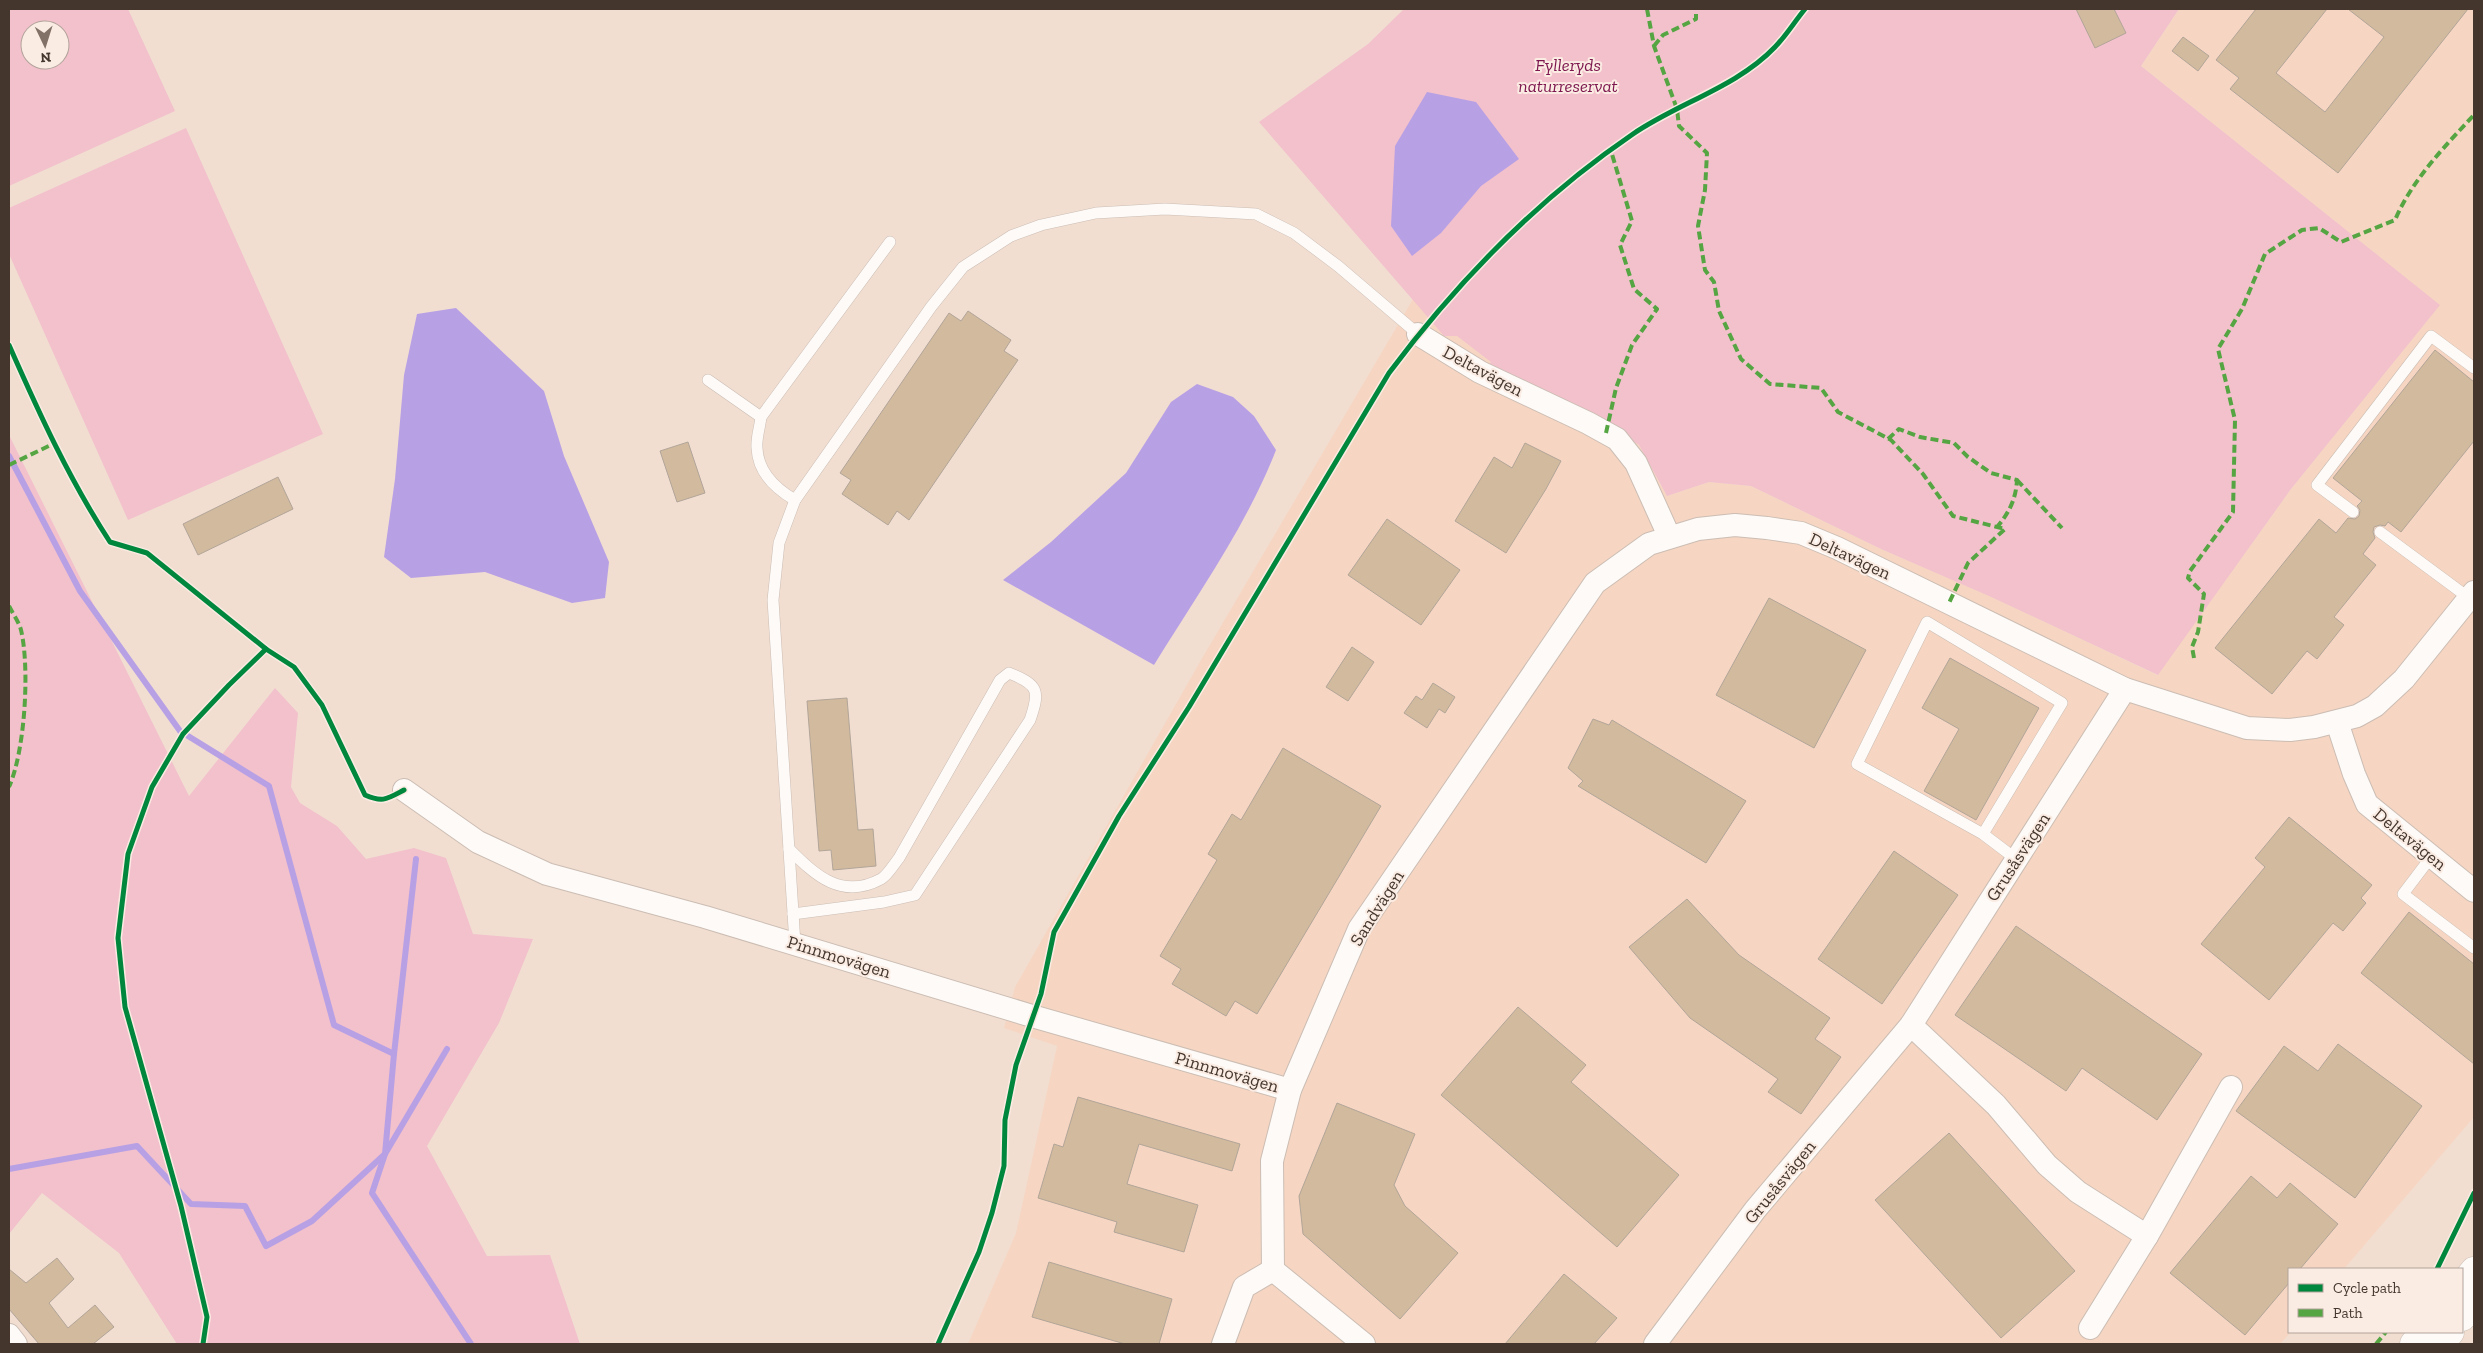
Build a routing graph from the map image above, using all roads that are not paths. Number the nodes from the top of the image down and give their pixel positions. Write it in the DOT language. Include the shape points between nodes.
graph roads {
  1 [pos="890,242"];
  2 [pos="1418,334"];
  3 [pos="2474,368"];
  4 [pos="708,380"];
  5 [pos="761,417"];
  6 [pos="795,500"];
  7 [pos="2353,512"];
  8 [pos="2380,532"];
  9 [pos="1668,536"];
  10 [pos="2472,595"];
  11 [pos="2126,690"];
  12 [pos="2337,722"];
  13 [pos="404,790"];
  14 [pos="1983,834"];
  15 [pos="789,849"];
  16 [pos="2431,857"];
  17 [pos="2016,859"];
  18 [pos="2474,891"];
  19 [pos="793,914"];
  20 [pos="795,944"];
  21 [pos="2474,948"];
  22 [pos="1911,1025"];
  23 [pos="2231,1087"];
  24 [pos="1290,1090"];
  25 [pos="2147,1236"];
  26 [pos="1273,1270"];
  27 [pos="2474,1270"];
  28 [pos="2463,1285"];
  29 [pos="2474,1302"];
  30 [pos="2463,1316"];
  31 [pos="2090,1328"];
  32 [pos="2423,1333"];
  33 [pos="2449,1333"];
  34 [pos="9,1335"];
  35 [pos="16,1344"];
  36 [pos="1223,1344"];
  37 [pos="1364,1344"];
  38 [pos="1655,1344"];
  39 [pos="2414,1344"];
  40 [pos="2440,1344"];
  1 -- 5 [label="lane"];
  2 -- 6 [label="lane" via="1294,233 1256,214 1165,209 1096,213 1041,225 1012,236 963,266"];
  2 -- 9 [label="street, Deltavägen" via="1480,372 1617,440 1636,463"];
  3 -- 7 [label="lane" via="2431,336 2317,484"];
  4 -- 5 [label="lane"];
  5 -- 6 [label="lane" via="757,449 765,475 776,489"];
  6 -- 15 [label="lane" via="779,543 773,600"];
  8 -- 10 [label="lane"];
  9 -- 11 [label="street, Deltavägen" via="1735,525 1801,533"];
  9 -- 24 [label="street, Sandvägen" via="1649,544 1595,583 1359,929"];
  10 -- 12 [label="street, Deltavägen" via="2404,679 2375,706"];
  11 -- 12 [label="street, Deltavägen" via="2247,728 2290,730"];
  11 -- 17 [label="street, Grusåsvägen"];
  12 -- 16 [label="street, Deltavägen" via="2367,804"];
  13 -- 20 [label="street, Pinnmovägen" via="478,842 547,874"];
  14 -- 14 [label="lane" via="1857,764 1927,622 2062,703"];
  14 -- 17 [label="lane"];
  15 -- 19 [label="lane"];
  15 -- 19 [label="lane" via="814,874 833,885 859,886 883,878 899,858 1000,680 1009,674 1025,680 1033,688 1038,699 1030,720 915,895"];
  16 -- 18 [label="street, Deltavägen"];
  16 -- 21 [label="lane" via="2403,894"];
  17 -- 22 [label="street, Grusåsvägen"];
  19 -- 20 [label="lane"];
  20 -- 24 [label="street, Pinnmovägen"];
  22 -- 25 [label="street" via="1996,1105 2047,1164 2078,1192"];
  22 -- 38 [label="street, Grusåsvägen" via="1755,1210"];
  23 -- 25 [label="street"];
  24 -- 26 [label="street, Sandvägen" via="1272,1161"];
  25 -- 31 [label="street"];
  26 -- 36 [label="street" via="1244,1287"];
  26 -- 37 [label="street"];
  27 -- 28 [label="main road"];
  29 -- 30 [label="main road"];
  32 -- 39 [label="main road"];
  33 -- 40 [label="main road"];
  34 -- 35 [label="street"];
}
